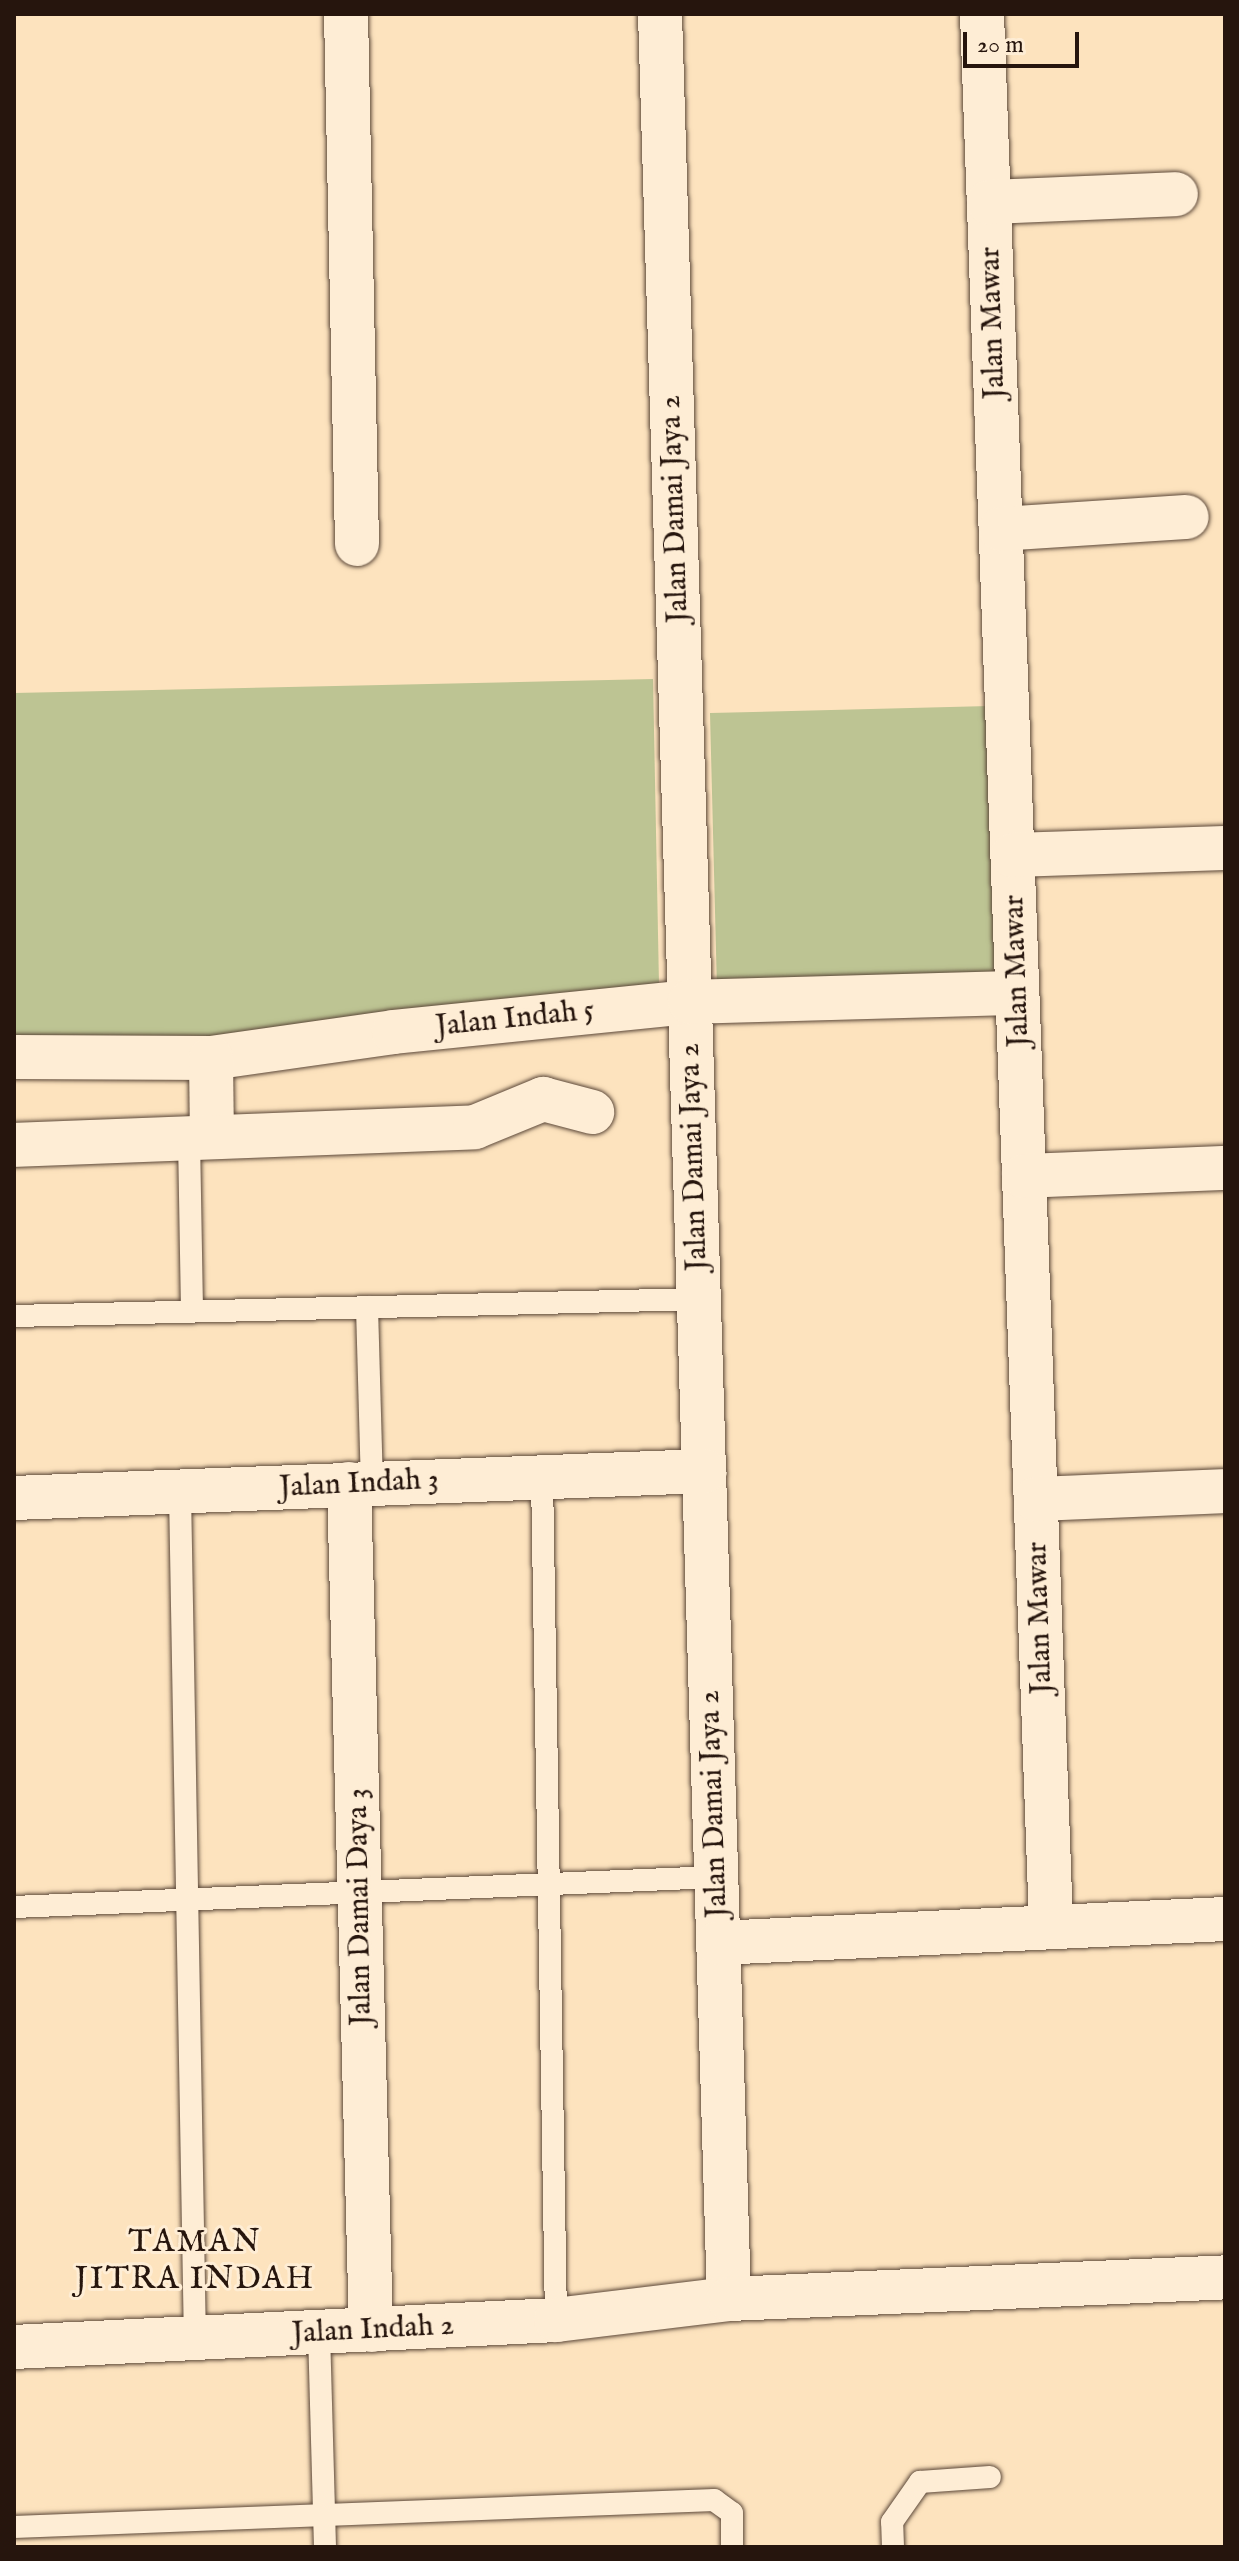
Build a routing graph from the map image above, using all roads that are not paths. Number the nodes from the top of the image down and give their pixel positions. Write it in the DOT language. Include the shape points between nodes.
graph roads {
  1 [pos="346,14"];
  2 [pos="660,14"];
  3 [pos="982,14"];
  4 [pos="1176,194"];
  5 [pos="989,202"];
  6 [pos="1187,517"];
  7 [pos="1001,529"];
  8 [pos="357,544"];
  9 [pos="1225,848"];
  10 [pos="1013,855"];
  11 [pos="1017,993"];
  12 [pos="690,1002"];
  13 [pos="14,1057"];
  14 [pos="211,1058"];
  15 [pos="592,1112"];
  16 [pos="200,1137"];
  17 [pos="14,1145"];
  18 [pos="1225,1168"];
  19 [pos="1024,1176"];
  20 [pos="699,1299"];
  21 [pos="367,1307"];
  22 [pos="192,1308"];
  23 [pos="14,1316"];
  24 [pos="704,1471"];
  25 [pos="542,1476"];
  26 [pos="361,1484"];
  27 [pos="1223,1491"];
  28 [pos="180,1492"];
  29 [pos="14,1498"];
  30 [pos="1036,1499"];
  31 [pos="716,1877"];
  32 [pos="548,1885"];
  33 [pos="360,1892"];
  34 [pos="186,1900"];
  35 [pos="14,1907"];
  36 [pos="1225,1919"];
  37 [pos="1051,1927"];
  38 [pos="718,1943"];
  39 [pos="1225,2277"];
  40 [pos="729,2299"];
  41 [pos="556,2320"];
  42 [pos="371,2330"];
  43 [pos="319,2332"];
  44 [pos="195,2339"];
  45 [pos="15,2348"];
  46 [pos="990,2477"];
  47 [pos="324,2517"];
  48 [pos="14,2527"];
  49 [pos="325,2547"];
  50 [pos="732,2547"];
  51 [pos="893,2547"];
  1 -- 8 [label="street"];
  2 -- 12 [label="street, Jalan Damai Jaya 2"];
  3 -- 5 [label="street, Jalan Mawar"];
  4 -- 5 [label="street"];
  5 -- 7 [label="street, Jalan Mawar"];
  6 -- 7 [label="street"];
  7 -- 10 [label="street, Jalan Mawar"];
  9 -- 10 [label="street"];
  10 -- 11 [label="street, Jalan Mawar"];
  11 -- 12 [label="street, Jalan Indah 5"];
  11 -- 19 [label="street, Jalan Mawar"];
  12 -- 14 [label="street, Jalan Indah 5" via="409,1030"];
  12 -- 20 [label="street, Jalan Damai Jaya 2"];
  13 -- 14 [label="street, Jalan Indah 5"];
  14 -- 16 [label="street"];
  15 -- 16 [label="street" via="543,1099 475,1127"];
  16 -- 17 [label="street"];
  16 -- 22 [label="lane"];
  18 -- 19 [label="street"];
  19 -- 30 [label="street, Jalan Mawar"];
  20 -- 21 [label="lane"];
  20 -- 24 [label="street, Jalan Damai Jaya 2"];
  21 -- 22 [label="lane"];
  21 -- 26 [label="lane"];
  22 -- 23 [label="lane"];
  24 -- 25 [label="street, Jalan Indah 3"];
  24 -- 31 [label="street, Jalan Damai Jaya 2"];
  25 -- 26 [label="street, Jalan Indah 3"];
  25 -- 32 [label="lane"];
  26 -- 28 [label="street, Jalan Indah 3"];
  26 -- 33 [label="street, Jalan Damai Daya 3"];
  27 -- 30 [label="street"];
  28 -- 29 [label="street, Jalan Indah 3"];
  28 -- 34 [label="lane"];
  30 -- 37 [label="street, Jalan Mawar"];
  31 -- 32 [label="lane"];
  31 -- 38 [label="street, Jalan Damai Jaya 2"];
  32 -- 33 [label="lane"];
  32 -- 41 [label="lane"];
  33 -- 34 [label="lane"];
  33 -- 42 [label="street, Jalan Damai Daya 3"];
  34 -- 35 [label="lane"];
  34 -- 44 [label="lane"];
  36 -- 37 [label="street"];
  37 -- 38 [label="street"];
  38 -- 40 [label="street, Jalan Damai Jaya 2"];
  39 -- 40 [label="street, Jalan Indah 2"];
  40 -- 41 [label="street, Jalan Indah 2"];
  41 -- 42 [label="street, Jalan Indah 2"];
  42 -- 43 [label="street, Jalan Indah 2"];
  43 -- 44 [label="street, Jalan Indah 2"];
  43 -- 47 [label="lane"];
  44 -- 45 [label="street, Jalan Indah 2"];
  46 -- 51 [label="lane" via="920,2482 892,2522"];
  47 -- 48 [label="lane"];
  47 -- 49 [label="lane"];
  47 -- 50 [label="lane" via="714,2500 732,2513"];
}
